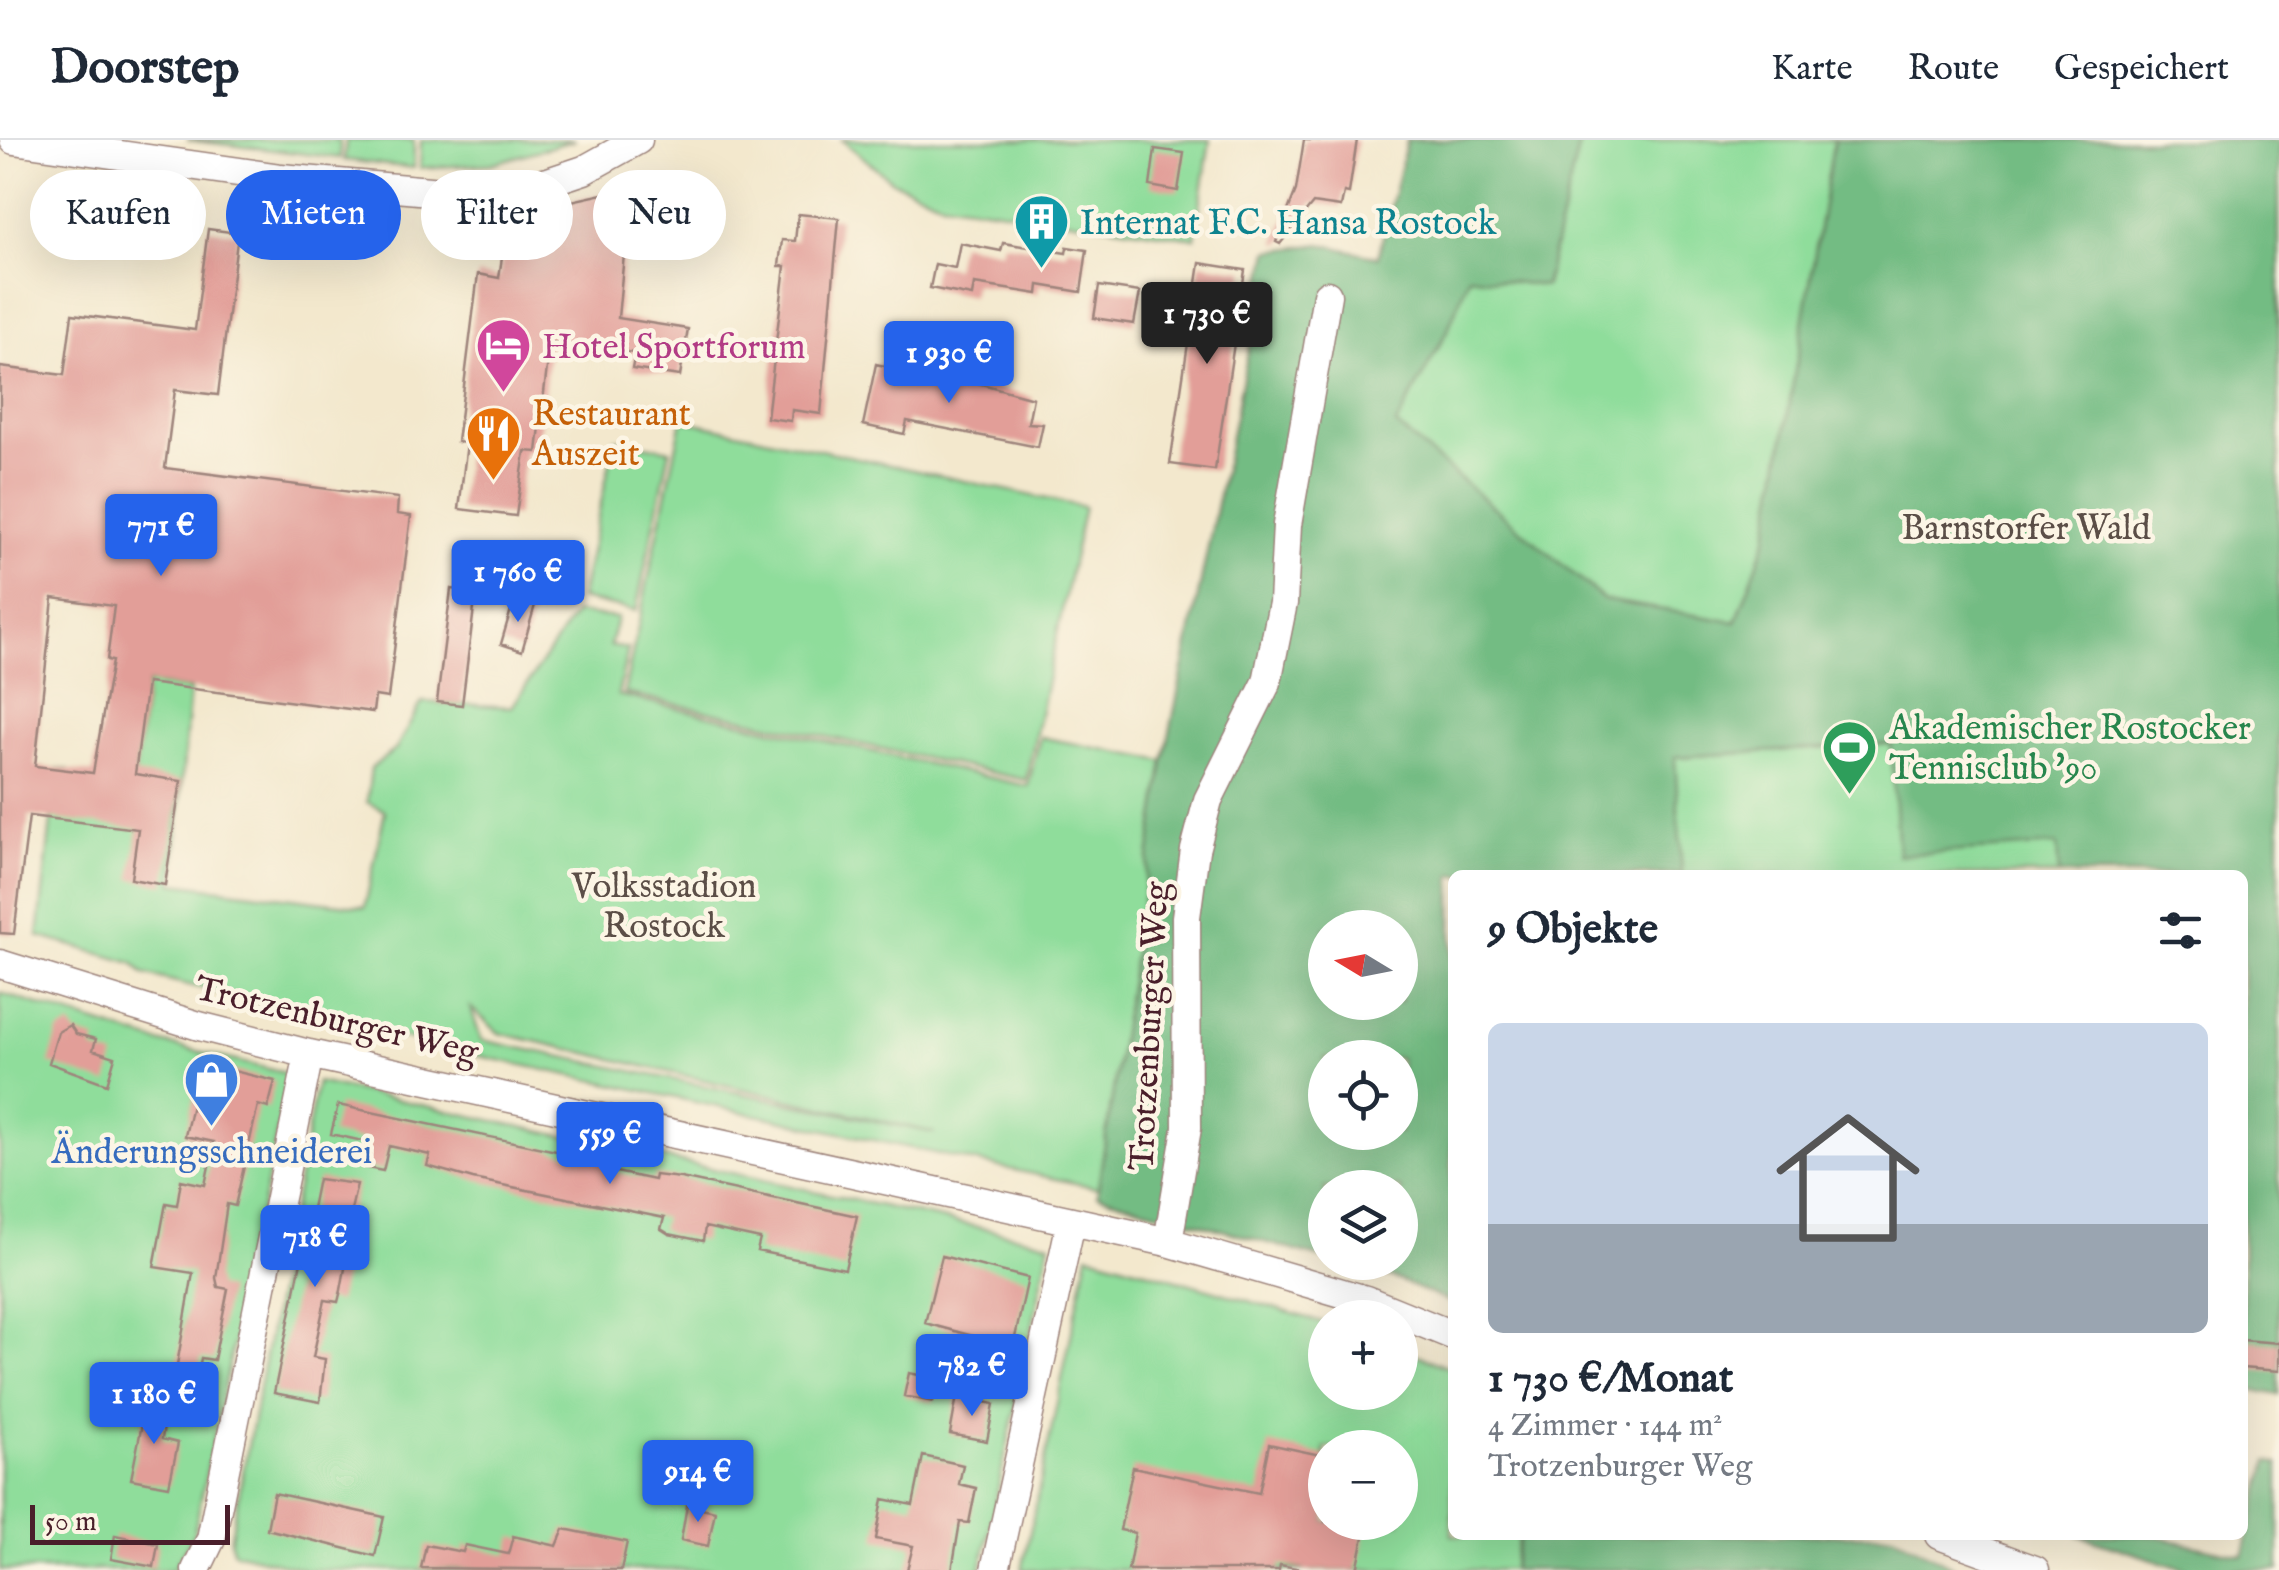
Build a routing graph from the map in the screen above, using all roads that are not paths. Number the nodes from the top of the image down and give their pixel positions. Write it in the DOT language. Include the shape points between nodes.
graph roads {
  1 [pos="14,140"];
  2 [pos="638,140"];
  3 [pos="1327,294"];
  4 [pos="0,964"];
  5 [pos="309,1054"];
  6 [pos="1069,1230"];
  7 [pos="1168,1242"];
  8 [pos="1448,1333"];
  9 [pos="1949,1540"];
  10 [pos="2004,1564"];
  11 [pos="205,1568"];
  12 [pos="996,1570"];
  13 [pos="2036,1570"];
  1 -- 2 [label="street" via="282,178 464,194 548,182"];
  3 -- 7 [label="street, Trotzenburger Weg" via="1267,682 1208,800 1195,850 1186,917 1187,1128"];
  4 -- 5 [label="street, Trotzenburger Weg"];
  5 -- 6 [label="street, Trotzenburger Weg"];
  5 -- 11 [label="street"];
  6 -- 7 [label="street, Trotzenburger Weg"];
  6 -- 12 [label="street"];
  7 -- 8 [label="street, Trotzenburger Weg" via="1366,1300"];
  9 -- 10 [label="street"];
  10 -- 13 [label="street"];
}
